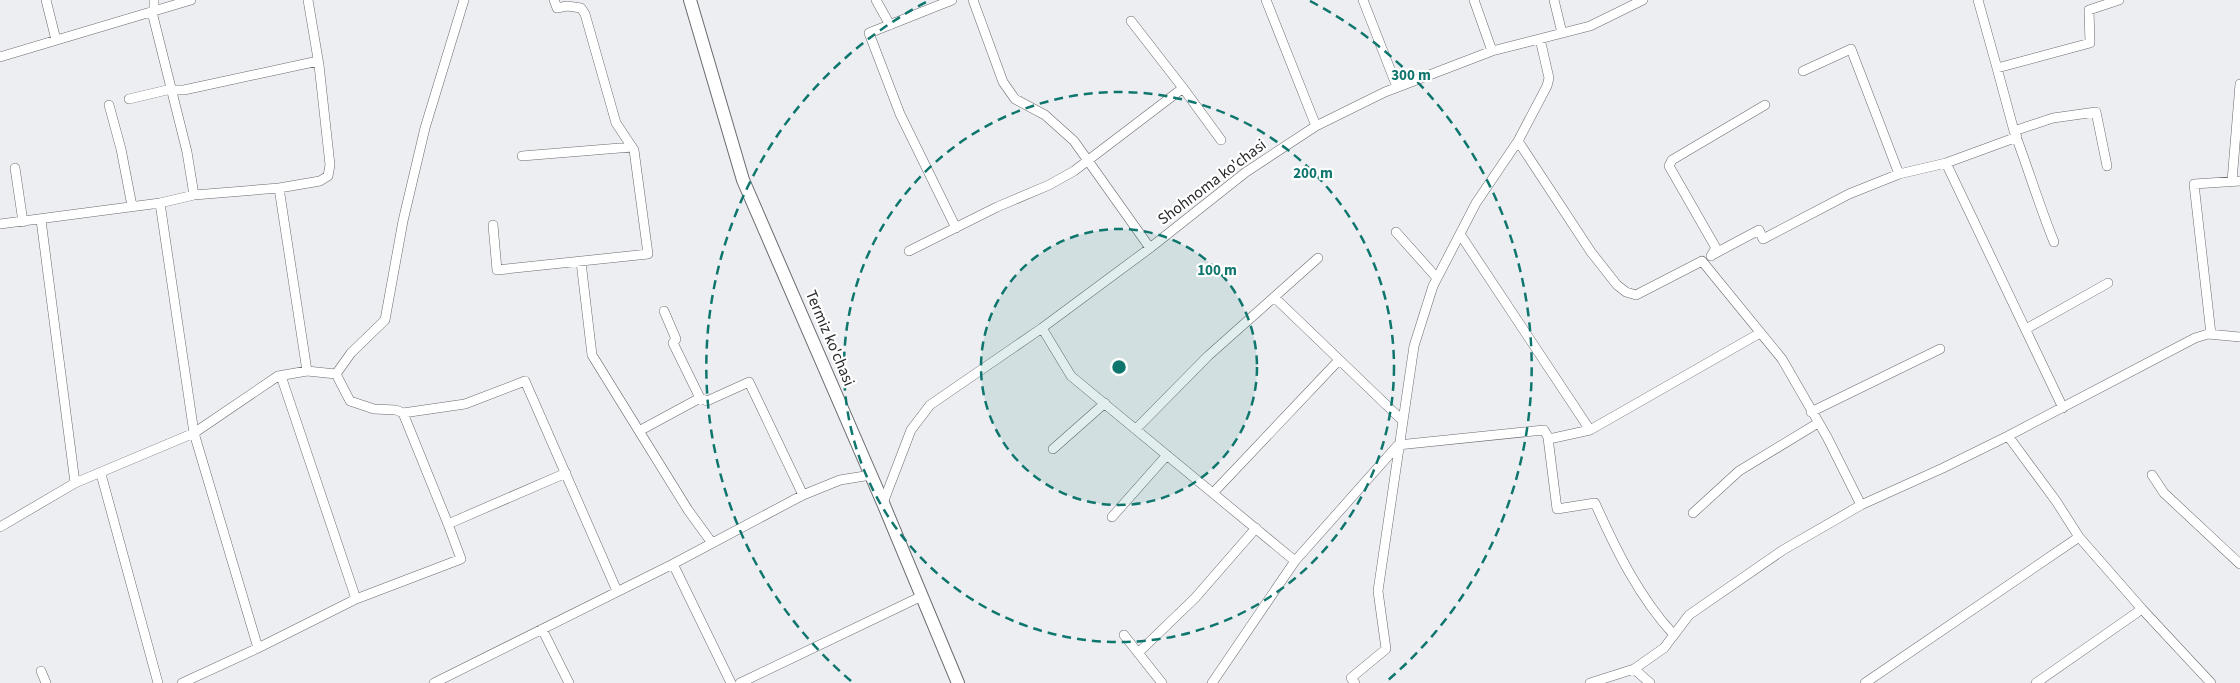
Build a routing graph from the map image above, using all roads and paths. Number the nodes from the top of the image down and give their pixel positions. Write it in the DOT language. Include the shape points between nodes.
graph roads {
  1 [pos="46,0"];
  2 [pos="154,0"];
  3 [pos="191,0"];
  4 [pos="308,0"];
  5 [pos="464,0"];
  6 [pos="554,0"];
  7 [pos="690,0"];
  8 [pos="876,0"];
  9 [pos="952,0"];
  10 [pos="973,0"];
  11 [pos="1266,0"];
  12 [pos="1363,0"];
  13 [pos="1474,0"];
  14 [pos="1554,0"];
  15 [pos="1643,0"];
  16 [pos="1978,0"];
  17 [pos="2119,0"];
  18 [pos="153,11"];
  19 [pos="1131,22"];
  20 [pos="890,25"];
  21 [pos="1562,32"];
  22 [pos="1540,39"];
  23 [pos="56,40"];
  24 [pos="1492,51"];
  25 [pos="0,58"];
  26 [pos="318,61"];
  27 [pos="1997,68"];
  28 [pos="1803,71"];
  29 [pos="2240,84"];
  30 [pos="1397,87"];
  31 [pos="1182,88"];
  32 [pos="172,90"];
  33 [pos="128,99"];
  34 [pos="109,105"];
  35 [pos="1765,105"];
  36 [pos="1316,126"];
  37 [pos="2016,134"];
  38 [pos="1221,140"];
  39 [pos="1518,141"];
  40 [pos="632,147"];
  41 [pos="522,156"];
  42 [pos="1088,161"];
  43 [pos="1946,163"];
  44 [pos="2106,166"];
  45 [pos="15,168"];
  46 [pos="1899,174"];
  47 [pos="2236,181"];
  48 [pos="278,188"];
  49 [pos="194,195"];
  50 [pos="160,203"];
  51 [pos="132,206"];
  52 [pos="41,220"];
  53 [pos="23,222"];
  54 [pos="0,224"];
  55 [pos="493,225"];
  56 [pos="956,228"];
  57 [pos="1396,232"];
  58 [pos="1460,234"];
  59 [pos="2054,242"];
  60 [pos="1150,248"];
  61 [pos="909,251"];
  62 [pos="1714,254"];
  63 [pos="1318,258"];
  64 [pos="1702,261"];
  65 [pos="581,262"];
  66 [pos="1437,278"];
  67 [pos="2108,283"];
  68 [pos="1274,297"];
  69 [pos="664,311"];
  70 [pos="1042,328"];
  71 [pos="2026,329"];
  72 [pos="1760,333"];
  73 [pos="2211,334"];
  74 [pos="2240,337"];
  75 [pos="1940,349"];
  76 [pos="1339,360"];
  77 [pos="307,371"];
  78 [pos="336,374"];
  79 [pos="281,376"];
  80 [pos="700,398"];
  81 [pos="1105,403"];
  82 [pos="2063,408"];
  83 [pos="1812,412"];
  84 [pos="403,413"];
  85 [pos="1403,422"];
  86 [pos="1818,423"];
  87 [pos="1136,430"];
  88 [pos="1590,430"];
  89 [pos="639,431"];
  90 [pos="194,432"];
  91 [pos="2008,436"];
  92 [pos="1548,438"];
  93 [pos="1398,445"];
  94 [pos="1052,449"];
  95 [pos="1167,455"];
  96 [pos="566,473"];
  97 [pos="101,474"];
  98 [pos="871,475"];
  99 [pos="2152,475"];
  100 [pos="75,483"];
  101 [pos="1213,493"];
  102 [pos="803,495"];
  103 [pos="883,503"];
  104 [pos="1861,505"];
  105 [pos="1693,512"];
  106 [pos="1112,517"];
  107 [pos="448,524"];
  108 [pos="0,527"];
  109 [pos="1256,528"];
  110 [pos="2079,537"];
  111 [pos="712,542"];
  112 [pos="1294,561"];
  113 [pos="673,564"];
  114 [pos="2240,564"];
  115 [pos="617,591"];
  116 [pos="922,596"];
  117 [pos="356,599"];
  118 [pos="2142,608"];
  119 [pos="542,628"];
  120 [pos="1124,635"];
  121 [pos="1674,635"];
  122 [pos="258,648"];
  123 [pos="1138,653"];
  124 [pos="1634,669"];
  125 [pos="41,671"];
  126 [pos="46,683"];
  127 [pos="158,683"];
  128 [pos="182,683"];
  129 [pos="434,683"];
  130 [pos="569,683"];
  131 [pos="732,683"];
  132 [pos="740,683"];
  133 [pos="958,683"];
  134 [pos="1162,683"];
  135 [pos="1212,683"];
  136 [pos="1355,683"];
  137 [pos="1590,683"];
  138 [pos="1650,683"];
  139 [pos="1865,683"];
  140 [pos="2036,683"];
  141 [pos="2211,683"];
  1 -- 23 [label="street"];
  2 -- 18 [label="street"];
  3 -- 18 [label="street"];
  4 -- 26 [label="street"];
  5 -- 78 [label="street" via="425,128 403,221 385,320 351,353"];
  6 -- 40 [label="street" via="557,8 581,8 585,14 616,123"];
  7 -- 98 [label="main road, Termiz ko'chasi" via="743,180"];
  8 -- 20 [label="street"];
  9 -- 20 [label="street"];
  10 -- 42 [label="street" via="1004,82 1015,99 1045,115 1074,142"];
  11 -- 36 [label="street"];
  12 -- 30 [label="street"];
  13 -- 24 [label="street"];
  14 -- 21 [label="street"];
  15 -- 21 [label="street, Shohnoma ko'chasi" via="1590,26"];
  16 -- 27 [label="street"];
  17 -- 27 [label="street" via="2089,10 2090,43"];
  18 -- 23 [label="street"];
  18 -- 32 [label="street"];
  19 -- 31 [label="street"];
  20 -- 56 [label="street" via="869,33 870,38 900,114"];
  21 -- 22 [label="street, Shohnoma ko'chasi"];
  22 -- 24 [label="street, Shohnoma ko'chasi"];
  22 -- 39 [label="street" via="1549,78"];
  23 -- 25 [label="street"];
  24 -- 30 [label="street, Shohnoma ko'chasi"];
  26 -- 32 [label="street"];
  26 -- 48 [label="street" via="330,165 328,176 320,181"];
  27 -- 37 [label="street"];
  28 -- 46 [label="street" via="1851,48"];
  29 -- 47 [label="street"];
  30 -- 36 [label="street, Shohnoma ko'chasi"];
  31 -- 38 [label="street"];
  31 -- 42 [label="street"];
  32 -- 33 [label="street"];
  32 -- 49 [label="street"];
  34 -- 51 [label="street"];
  35 -- 62 [label="street" via="1669,163 1716,248"];
  36 -- 60 [label="street, Shohnoma ko'chasi" via="1246,172"];
  37 -- 43 [label="street"];
  37 -- 44 [label="street" via="2053,118 2096,112"];
  37 -- 59 [label="street"];
  39 -- 58 [label="street" via="1476,203"];
  39 -- 64 [label="street" via="1591,252 1626,292 1636,295"];
  40 -- 41 [label="street"];
  40 -- 65 [label="street" via="648,254"];
  42 -- 56 [label="street" via="1049,185"];
  42 -- 60 [label="street"];
  43 -- 46 [label="street"];
  43 -- 71 [label="street"];
  45 -- 53 [label="street"];
  46 -- 62 [label="street" via="1849,194 1763,239 1759,230"];
  47 -- 73 [label="street" via="2194,184"];
  48 -- 49 [label="street"];
  48 -- 77 [label="street"];
  49 -- 50 [label="street"];
  50 -- 51 [label="street"];
  50 -- 90 [label="street"];
  51 -- 52 [label="street"];
  52 -- 53 [label="street"];
  52 -- 100 [label="street"];
  53 -- 54 [label="street"];
  55 -- 65 [label="street" via="497,270"];
  56 -- 61 [label="street"];
  57 -- 66 [label="street"];
  58 -- 66 [label="street"];
  58 -- 88 [label="street"];
  60 -- 70 [label="street, Shohnoma ko'chasi"];
  62 -- 64 [label="street"];
  63 -- 68 [label="street"];
  64 -- 72 [label="street"];
  65 -- 89 [label="street" via="592,355"];
  66 -- 85 [label="street" via="1414,346"];
  67 -- 71 [label="street"];
  68 -- 76 [label="street"];
  68 -- 87 [label="street" via="1208,356"];
  69 -- 80 [label="street" via="676,339 673,343"];
  70 -- 81 [label="street" via="1071,376"];
  70 -- 103 [label="street, Shohnoma ko'chasi" via="930,405 911,430"];
  71 -- 82 [label="street"];
  72 -- 83 [label="street" via="1782,360"];
  72 -- 88 [label="street"];
  73 -- 74 [label="street"];
  73 -- 82 [label="street" via="2195,338"];
  75 -- 83 [label="street"];
  76 -- 85 [label="street"];
  76 -- 101 [label="street"];
  77 -- 78 [label="street"];
  77 -- 79 [label="street"];
  78 -- 84 [label="street" via="350,401 374,409"];
  79 -- 90 [label="street"];
  79 -- 117 [label="street"];
  80 -- 89 [label="street"];
  80 -- 102 [label="street" via="707,400 748,382"];
  81 -- 87 [label="street"];
  81 -- 94 [label="street"];
  82 -- 91 [label="street"];
  83 -- 86 [label="street"];
  84 -- 96 [label="street" via="466,404 525,381"];
  84 -- 107 [label="street"];
  85 -- 93 [label="street"];
  86 -- 104 [label="street"];
  86 -- 105 [label="street" via="1739,471"];
  87 -- 95 [label="street"];
  88 -- 92 [label="street"];
  89 -- 111 [label="street"];
  90 -- 97 [label="street"];
  90 -- 122 [label="street"];
  91 -- 104 [label="street"];
  91 -- 110 [label="street"];
  92 -- 93 [label="street" via="1544,430"];
  92 -- 121 [label="street" via="1557,509 1595,503 1612,541 1654,613"];
  93 -- 112 [label="street"];
  93 -- 136 [label="street" via="1378,591 1386,649 1350,678"];
  95 -- 101 [label="street"];
  95 -- 106 [label="street"];
  96 -- 107 [label="street"];
  96 -- 115 [label="street"];
  97 -- 100 [label="street"];
  97 -- 127 [label="street"];
  98 -- 102 [label="street" via="840,480"];
  98 -- 103 [label="main road, Termiz ko'chasi"];
  99 -- 114 [label="street" via="2164,493"];
  100 -- 108 [label="street"];
  101 -- 109 [label="street"];
  102 -- 111 [label="street"];
  103 -- 116 [label="main road, Termiz ko'chasi"];
  104 -- 121 [label="street" via="1783,550 1714,597 1689,615"];
  107 -- 117 [label="street" via="461,559"];
  109 -- 112 [label="street"];
  109 -- 123 [label="street" via="1194,598"];
  110 -- 118 [label="street"];
  110 -- 139 [label="street"];
  111 -- 113 [label="street"];
  112 -- 135 [label="street"];
  113 -- 115 [label="street"];
  113 -- 131 [label="street"];
  115 -- 119 [label="street"];
  116 -- 132 [label="street"];
  116 -- 133 [label="main road, Termiz ko'chasi"];
  117 -- 122 [label="street"];
  118 -- 140 [label="street"];
  118 -- 141 [label="street"];
  119 -- 129 [label="street"];
  119 -- 130 [label="street"];
  120 -- 123 [label="street"];
  121 -- 124 [label="street" via="1664,648"];
  122 -- 128 [label="street"];
  123 -- 134 [label="street"];
  124 -- 137 [label="street"];
  124 -- 138 [label="street"];
  125 -- 126 [label="street"];
}
